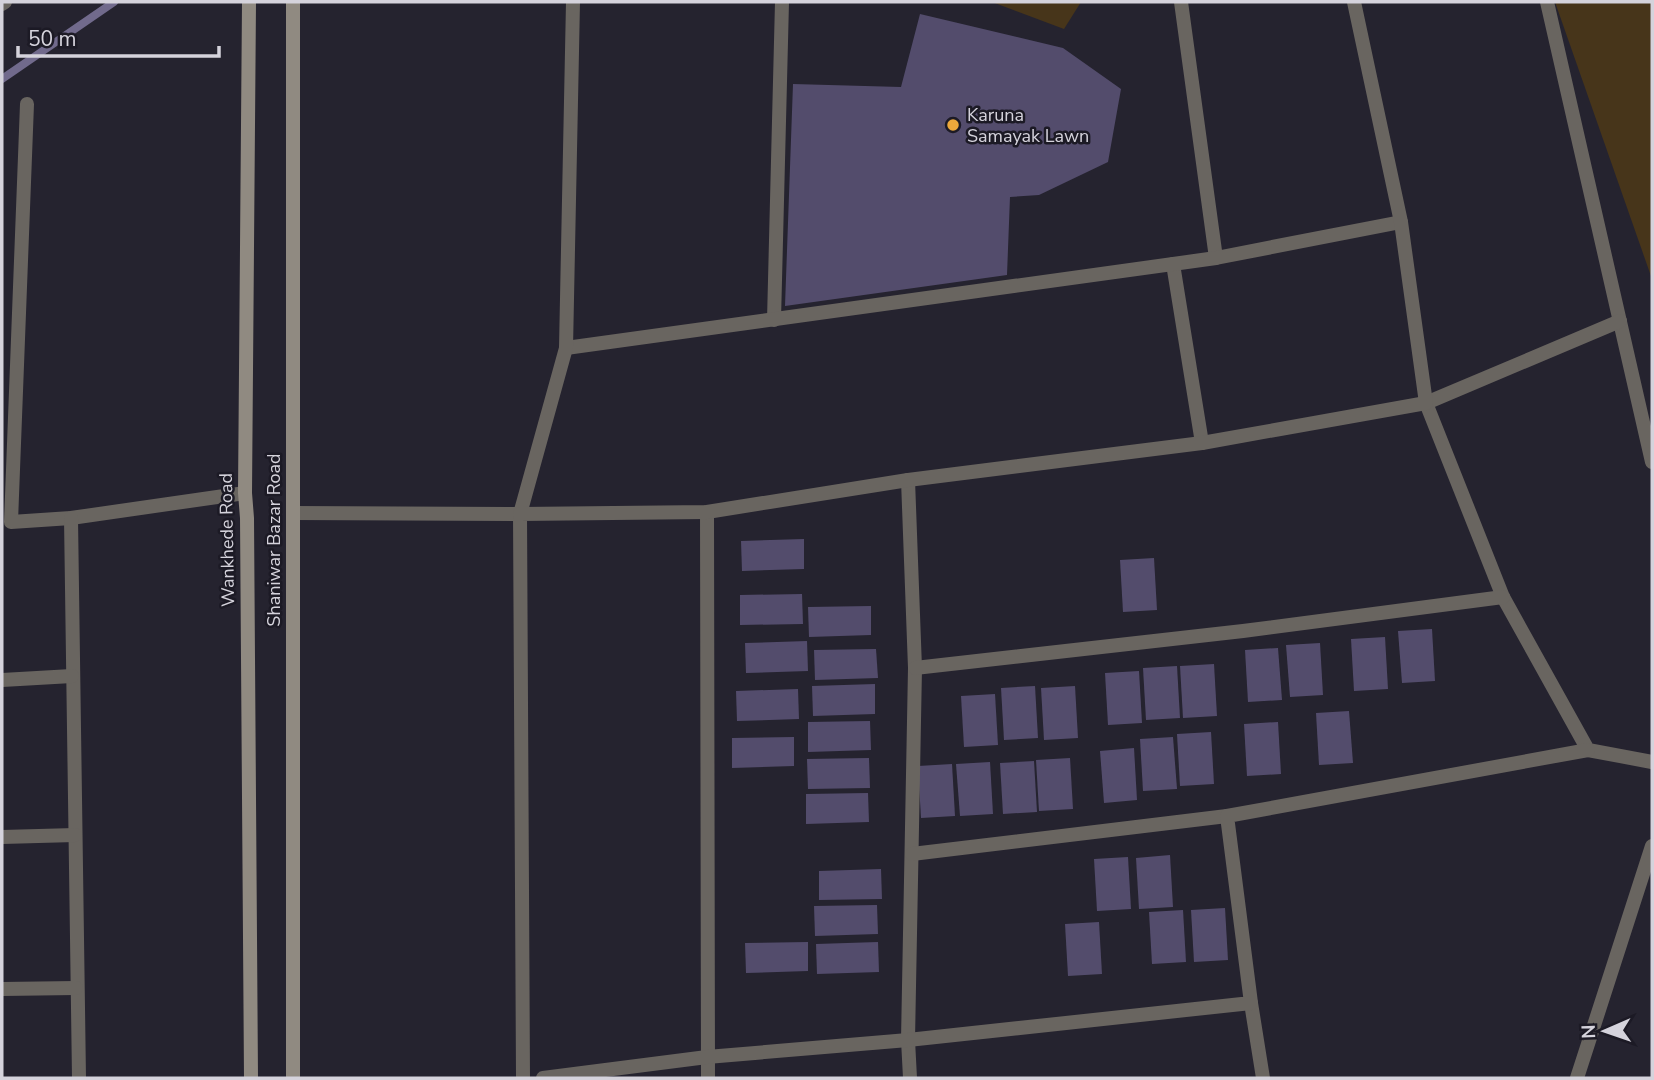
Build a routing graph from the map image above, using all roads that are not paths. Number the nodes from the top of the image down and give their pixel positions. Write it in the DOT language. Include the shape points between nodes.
graph roads {
  1 [pos="249,2"];
  2 [pos="293,2"];
  3 [pos="573,2"];
  4 [pos="782,2"];
  5 [pos="1181,2"];
  6 [pos="1354,2"];
  7 [pos="1547,2"];
  8 [pos="27,104"];
  9 [pos="1401,222"];
  10 [pos="1216,258"];
  11 [pos="1172,264"];
  12 [pos="774,320"];
  13 [pos="1620,321"];
  14 [pos="566,348"];
  15 [pos="1426,403"];
  16 [pos="1202,443"];
  17 [pos="1652,462"];
  18 [pos="908,480"];
  19 [pos="245,494"];
  20 [pos="707,512"];
  21 [pos="293,513"];
  22 [pos="520,514"];
  23 [pos="71,518"];
  24 [pos="7,523"];
  25 [pos="1503,597"];
  26 [pos="915,668"];
  27 [pos="72,676"];
  28 [pos="2,680"];
  29 [pos="1588,750"];
  30 [pos="1652,762"];
  31 [pos="1227,816"];
  32 [pos="75,835"];
  33 [pos="2,837"];
  34 [pos="1652,846"];
  35 [pos="912,854"];
  36 [pos="76,988"];
  37 [pos="2,989"];
  38 [pos="1251,1003"];
  39 [pos="908,1040"];
  40 [pos="707,1056"];
  41 [pos="79,1078"];
  42 [pos="251,1078"];
  43 [pos="293,1078"];
  44 [pos="523,1078"];
  45 [pos="543,1078"];
  46 [pos="708,1078"];
  47 [pos="910,1078"];
  48 [pos="1263,1078"];
  49 [pos="1577,1078"];
  1 -- 19 [label="main road, Wankhede Road"];
  2 -- 21 [label="main road, Shaniwar Bazar Road"];
  3 -- 14 [label="street"];
  4 -- 12 [label="street"];
  5 -- 10 [label="street"];
  6 -- 9 [label="street"];
  7 -- 13 [label="street"];
  8 -- 24 [label="street"];
  9 -- 10 [label="street"];
  9 -- 15 [label="street"];
  10 -- 11 [label="street"];
  11 -- 12 [label="street"];
  11 -- 16 [label="street"];
  12 -- 14 [label="street"];
  13 -- 15 [label="street"];
  13 -- 17 [label="street"];
  14 -- 22 [label="street"];
  15 -- 16 [label="street"];
  15 -- 25 [label="street"];
  16 -- 18 [label="street"];
  18 -- 20 [label="street"];
  18 -- 26 [label="street"];
  19 -- 23 [label="street"];
  19 -- 42 [label="main road, Wankhede Road"];
  20 -- 22 [label="street"];
  20 -- 40 [label="street"];
  21 -- 22 [label="street"];
  21 -- 43 [label="main road, Shaniwar Bazar Road"];
  22 -- 44 [label="street"];
  23 -- 24 [label="street"];
  23 -- 27 [label="street"];
  25 -- 26 [label="street"];
  25 -- 29 [label="street"];
  26 -- 35 [label="street"];
  27 -- 28 [label="street"];
  27 -- 32 [label="street"];
  29 -- 30 [label="street"];
  29 -- 31 [label="street"];
  31 -- 35 [label="street"];
  31 -- 38 [label="street"];
  32 -- 33 [label="street"];
  32 -- 36 [label="street"];
  34 -- 49 [label="street"];
  35 -- 39 [label="street"];
  36 -- 37 [label="street"];
  36 -- 41 [label="street"];
  38 -- 39 [label="street"];
  38 -- 48 [label="street"];
  39 -- 40 [label="street"];
  39 -- 47 [label="street"];
  40 -- 45 [label="street"];
  40 -- 46 [label="street"];
}
